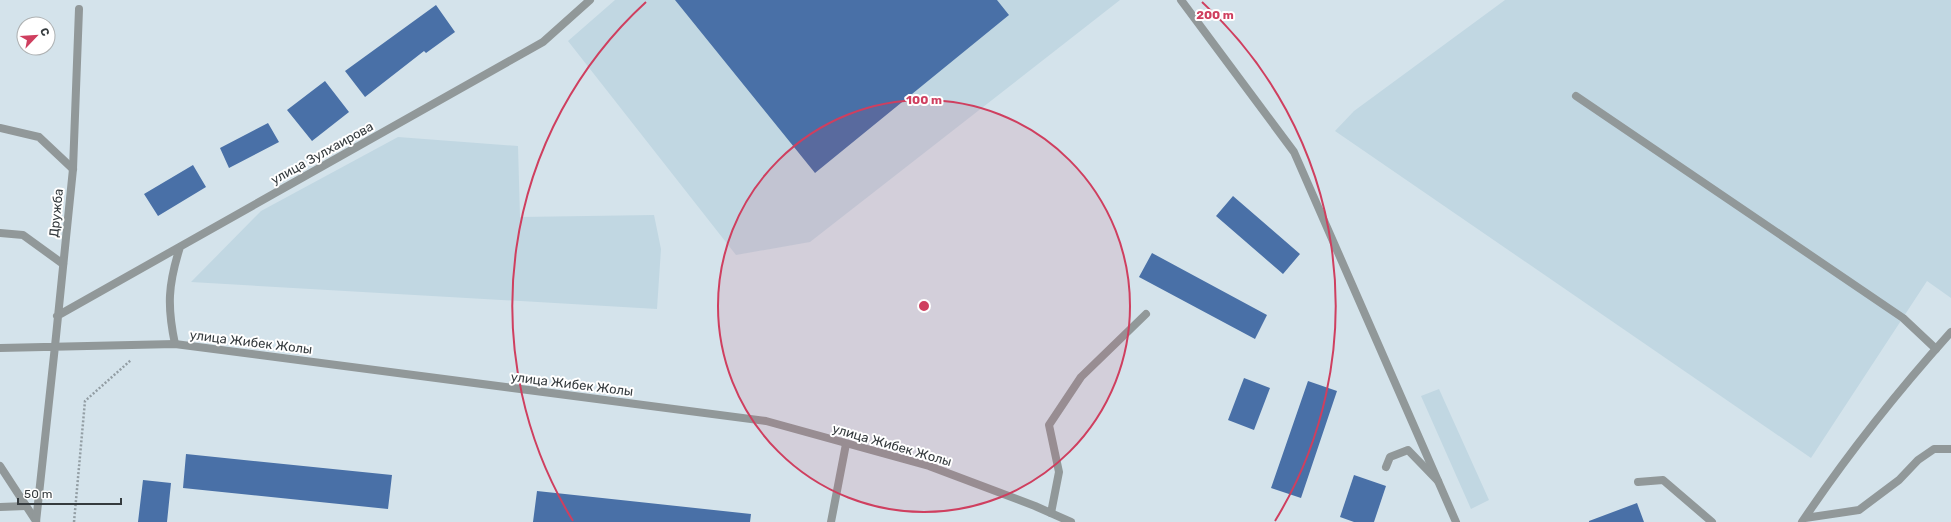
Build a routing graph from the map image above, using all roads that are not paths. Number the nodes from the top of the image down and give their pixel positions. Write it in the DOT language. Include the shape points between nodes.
graph roads {
  1 [pos="590,0"];
  2 [pos="1181,0"];
  3 [pos="79,9"];
  4 [pos="1576,96"];
  5 [pos="0,128"];
  6 [pos="73,169"];
  7 [pos="0,233"];
  8 [pos="180,247"];
  9 [pos="63,264"];
  10 [pos="1146,314"];
  11 [pos="57,316"];
  12 [pos="1951,332"];
  13 [pos="175,344"];
  14 [pos="55,346"];
  15 [pos="0,348"];
  16 [pos="1936,349"];
  17 [pos="846,444"];
  18 [pos="1951,449"];
  19 [pos="0,466"];
  20 [pos="1386,468"];
  21 [pos="1438,481"];
  22 [pos="1638,482"];
  23 [pos="26,506"];
  24 [pos="0,507"];
  25 [pos="1051,513"];
  26 [pos="1803,520"];
  27 [pos="36,522"];
  28 [pos="831,522"];
  29 [pos="1072,522"];
  30 [pos="1456,522"];
  31 [pos="1712,522"];
  1 -- 8 [label="street, улица Зулхаирова" via="543,42"];
  2 -- 21 [label="street" via="1294,152"];
  3 -- 6 [label="street, Дружба"];
  4 -- 16 [label="street" via="1903,318"];
  5 -- 6 [label="street" via="39,137"];
  6 -- 9 [label="street, Дружба"];
  7 -- 9 [label="street" via="23,235"];
  8 -- 11 [label="street, улица Зулхаирова"];
  8 -- 13 [label="street" via="170,286 169,315"];
  9 -- 11 [label="street, Дружба"];
  10 -- 25 [label="street" via="1081,377 1049,425 1059,472"];
  11 -- 14 [label="street, Дружба"];
  12 -- 16 [label="street"];
  13 -- 14 [label="street, улица Жибек Жолы"];
  13 -- 17 [label="street, улица Жибек Жолы" via="766,421"];
  14 -- 15 [label="street, улица Жибек Жолы"];
  14 -- 27 [label="street, Дружба"];
  16 -- 26 [label="street" via="1839,467"];
  17 -- 25 [label="street, улица Жибек Жолы" via="929,466"];
  17 -- 28 [label="street"];
  18 -- 26 [label="street" via="1934,449 1900,480 1859,510"];
  19 -- 23 [label="street"];
  20 -- 21 [label="street" via="1390,457 1408,450"];
  21 -- 30 [label="street"];
  22 -- 31 [label="street" via="1663,480"];
  23 -- 24 [label="street"];
  23 -- 27 [label="street"];
  25 -- 29 [label="street, улица Жибек Жолы"];
}
